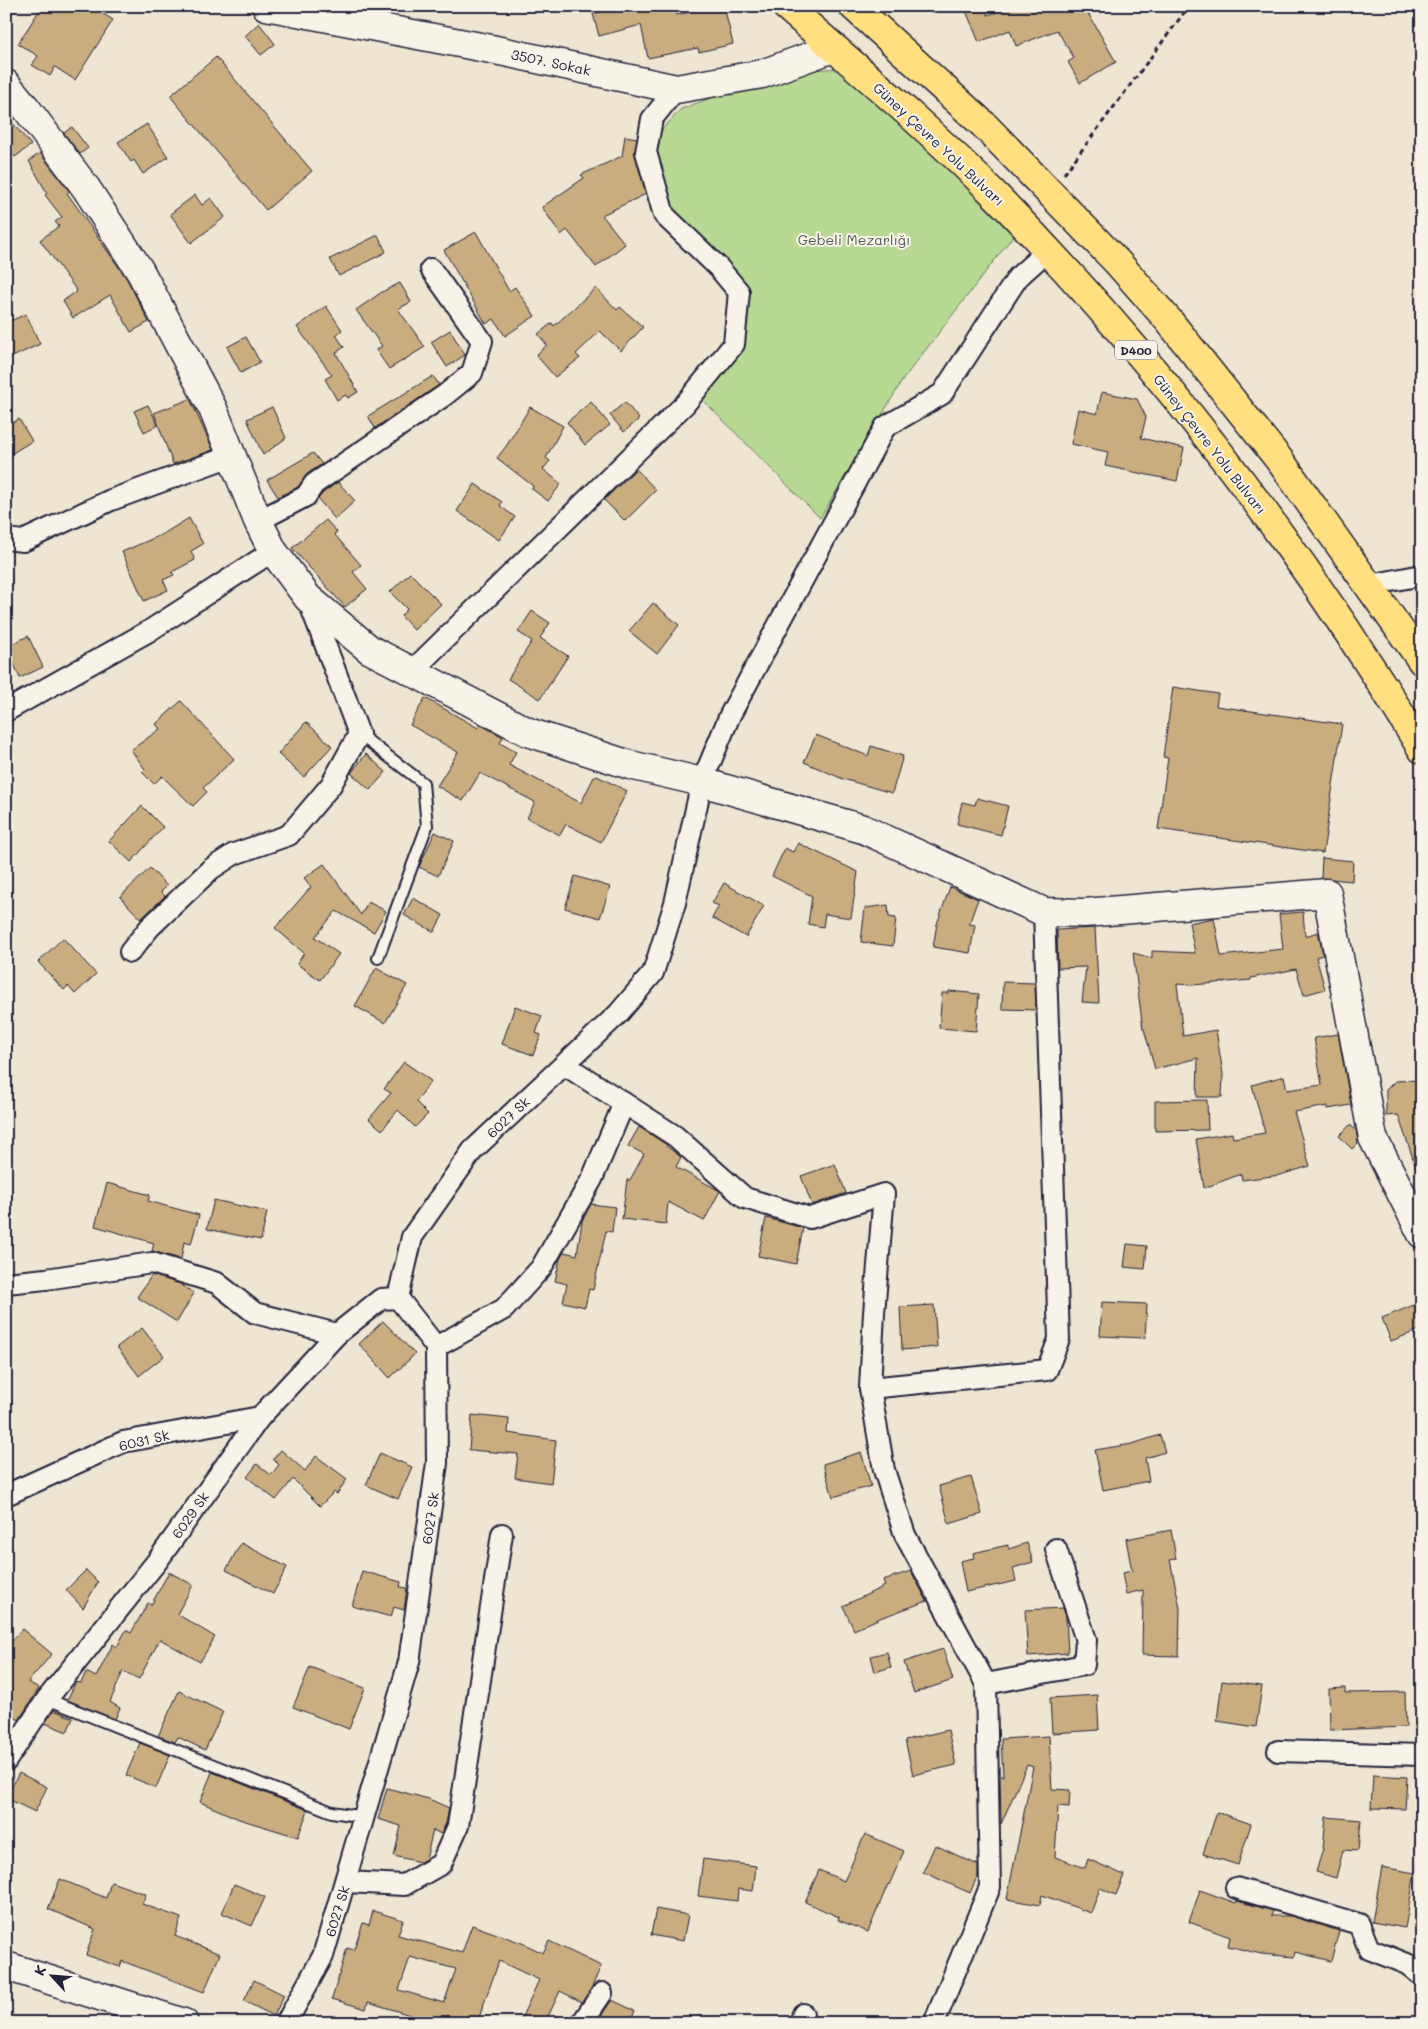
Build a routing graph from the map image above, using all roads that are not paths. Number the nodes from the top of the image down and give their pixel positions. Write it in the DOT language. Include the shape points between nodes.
graph roads {
  1 [pos="266,6"];
  2 [pos="786,6"];
  3 [pos="853,6"];
  4 [pos="833,48"];
  5 [pos="6,84"];
  6 [pos="676,89"];
  7 [pos="1047,251"];
  8 [pos="431,269"];
  9 [pos="231,456"];
  10 [pos="258,520"];
  11 [pos="6,539"];
  12 [pos="273,551"];
  13 [pos="1422,575"];
  14 [pos="1370,585"];
  15 [pos="308,598"];
  16 [pos="1422,660"];
  17 [pos="412,671"];
  18 [pos="6,712"];
  19 [pos="359,734"];
  20 [pos="1422,749"];
  21 [pos="702,782"];
  22 [pos="1044,912"];
  23 [pos="130,952"];
  24 [pos="378,958"];
  25 [pos="565,1065"];
  26 [pos="624,1103"];
  27 [pos="1422,1234"];
  28 [pos="6,1283"];
  29 [pos="398,1298"];
  30 [pos="337,1334"];
  31 [pos="436,1347"];
  32 [pos="870,1388"];
  33 [pos="260,1417"];
  34 [pos="6,1494"];
  35 [pos="502,1534"];
  36 [pos="1056,1549"];
  37 [pos="986,1684"];
  38 [pos="46,1699"];
  39 [pos="1278,1751"];
  40 [pos="1422,1755"];
  41 [pos="6,1761"];
  42 [pos="364,1817"];
  43 [pos="346,1882"];
  44 [pos="1236,1888"];
  45 [pos="6,1966"];
  46 [pos="1422,1976"];
  47 [pos="602,1994"];
  48 [pos="184,2023"];
  49 [pos="286,2023"];
  50 [pos="582,2023"];
  51 [pos="934,2023"];
  1 -- 6 [label="street, 3507. Sokak"];
  2 -- 4 [label="highway, Güney Çevre Yolu Bulvarı / D400"];
  3 -- 14 [label="highway" via="984,125 1118,263 1281,462"];
  4 -- 6 [label="street, 3507. Sokak" via="762,74"];
  4 -- 7 [label="highway, Güney Çevre Yolu Bulvarı / D400" via="919,123 998,198"];
  5 -- 9 [label="street" via="86,188 140,271 213,409"];
  6 -- 17 [label="street" via="652,120 646,152 664,215 718,267 738,292 734,344 685,404"];
  7 -- 20 [label="highway, Güney Çevre Yolu Bulvarı / D400" via="1184,406 1242,481 1377,674"];
  7 -- 21 [label="street, 6027 Sk" via="1018,277 942,394 885,427 730,715"];
  8 -- 10 [label="street" via="482,341 472,373 314,484 306,496"];
  9 -- 10 [label="street"];
  9 -- 11 [label="street" via="111,500 23,542"];
  10 -- 12 [label="street"];
  12 -- 15 [label="street"];
  12 -- 18 [label="street" via="149,631"];
  13 -- 14 [label="street"];
  14 -- 16 [label="highway"];
  15 -- 17 [label="street" via="369,649"];
  15 -- 19 [label="street"];
  17 -- 21 [label="street" via="528,732 630,765"];
  19 -- 23 [label="street" via="331,784 290,834 234,854 211,868 150,927"];
  19 -- 24 [label="lane" via="423,783 426,809 427,826"];
  21 -- 22 [label="street" via="863,829"];
  21 -- 25 [label="street, 6027 Sk" via="675,903 653,973 618,1014"];
  22 -- 27 [label="street" via="1084,913 1327,893 1373,1138"];
  22 -- 32 [label="street" via="1058,1339 1047,1370"];
  25 -- 26 [label="street"];
  25 -- 29 [label="street, 6027 Sk" via="473,1150 412,1237"];
  26 -- 31 [label="street" via="592,1179 541,1268 504,1309"];
  26 -- 32 [label="street" via="675,1136 745,1198 810,1218 884,1194"];
  28 -- 30 [label="street" via="152,1263 217,1283 255,1313"];
  29 -- 30 [label="street, 6029 Sk" via="381,1299"];
  29 -- 31 [label="street"];
  30 -- 33 [label="street, 6029 Sk"];
  31 -- 42 [label="street, 6027 Sk" via="437,1463 409,1662"];
  32 -- 37 [label="street" via="884,1470 905,1535"];
  33 -- 34 [label="street, 6031 Sk" via="123,1442"];
  33 -- 38 [label="street, 6029 Sk" via="158,1560"];
  35 -- 43 [label="street" via="458,1826 441,1864 404,1885"];
  36 -- 37 [label="street" via="1086,1640 1084,1666"];
  37 -- 51 [label="street" via="990,1887"];
  38 -- 41 [label="street, 6029 Sk"];
  38 -- 42 [label="lane" via="332,1812"];
  39 -- 40 [label="street"];
  42 -- 43 [label="street, 6027 Sk"];
  43 -- 49 [label="street, 6027 Sk" via="323,1956"];
  44 -- 46 [label="street" via="1358,1924 1369,1949 1407,1964"];
  45 -- 48 [label="street"];
  47 -- 50 [label="street"];
}
